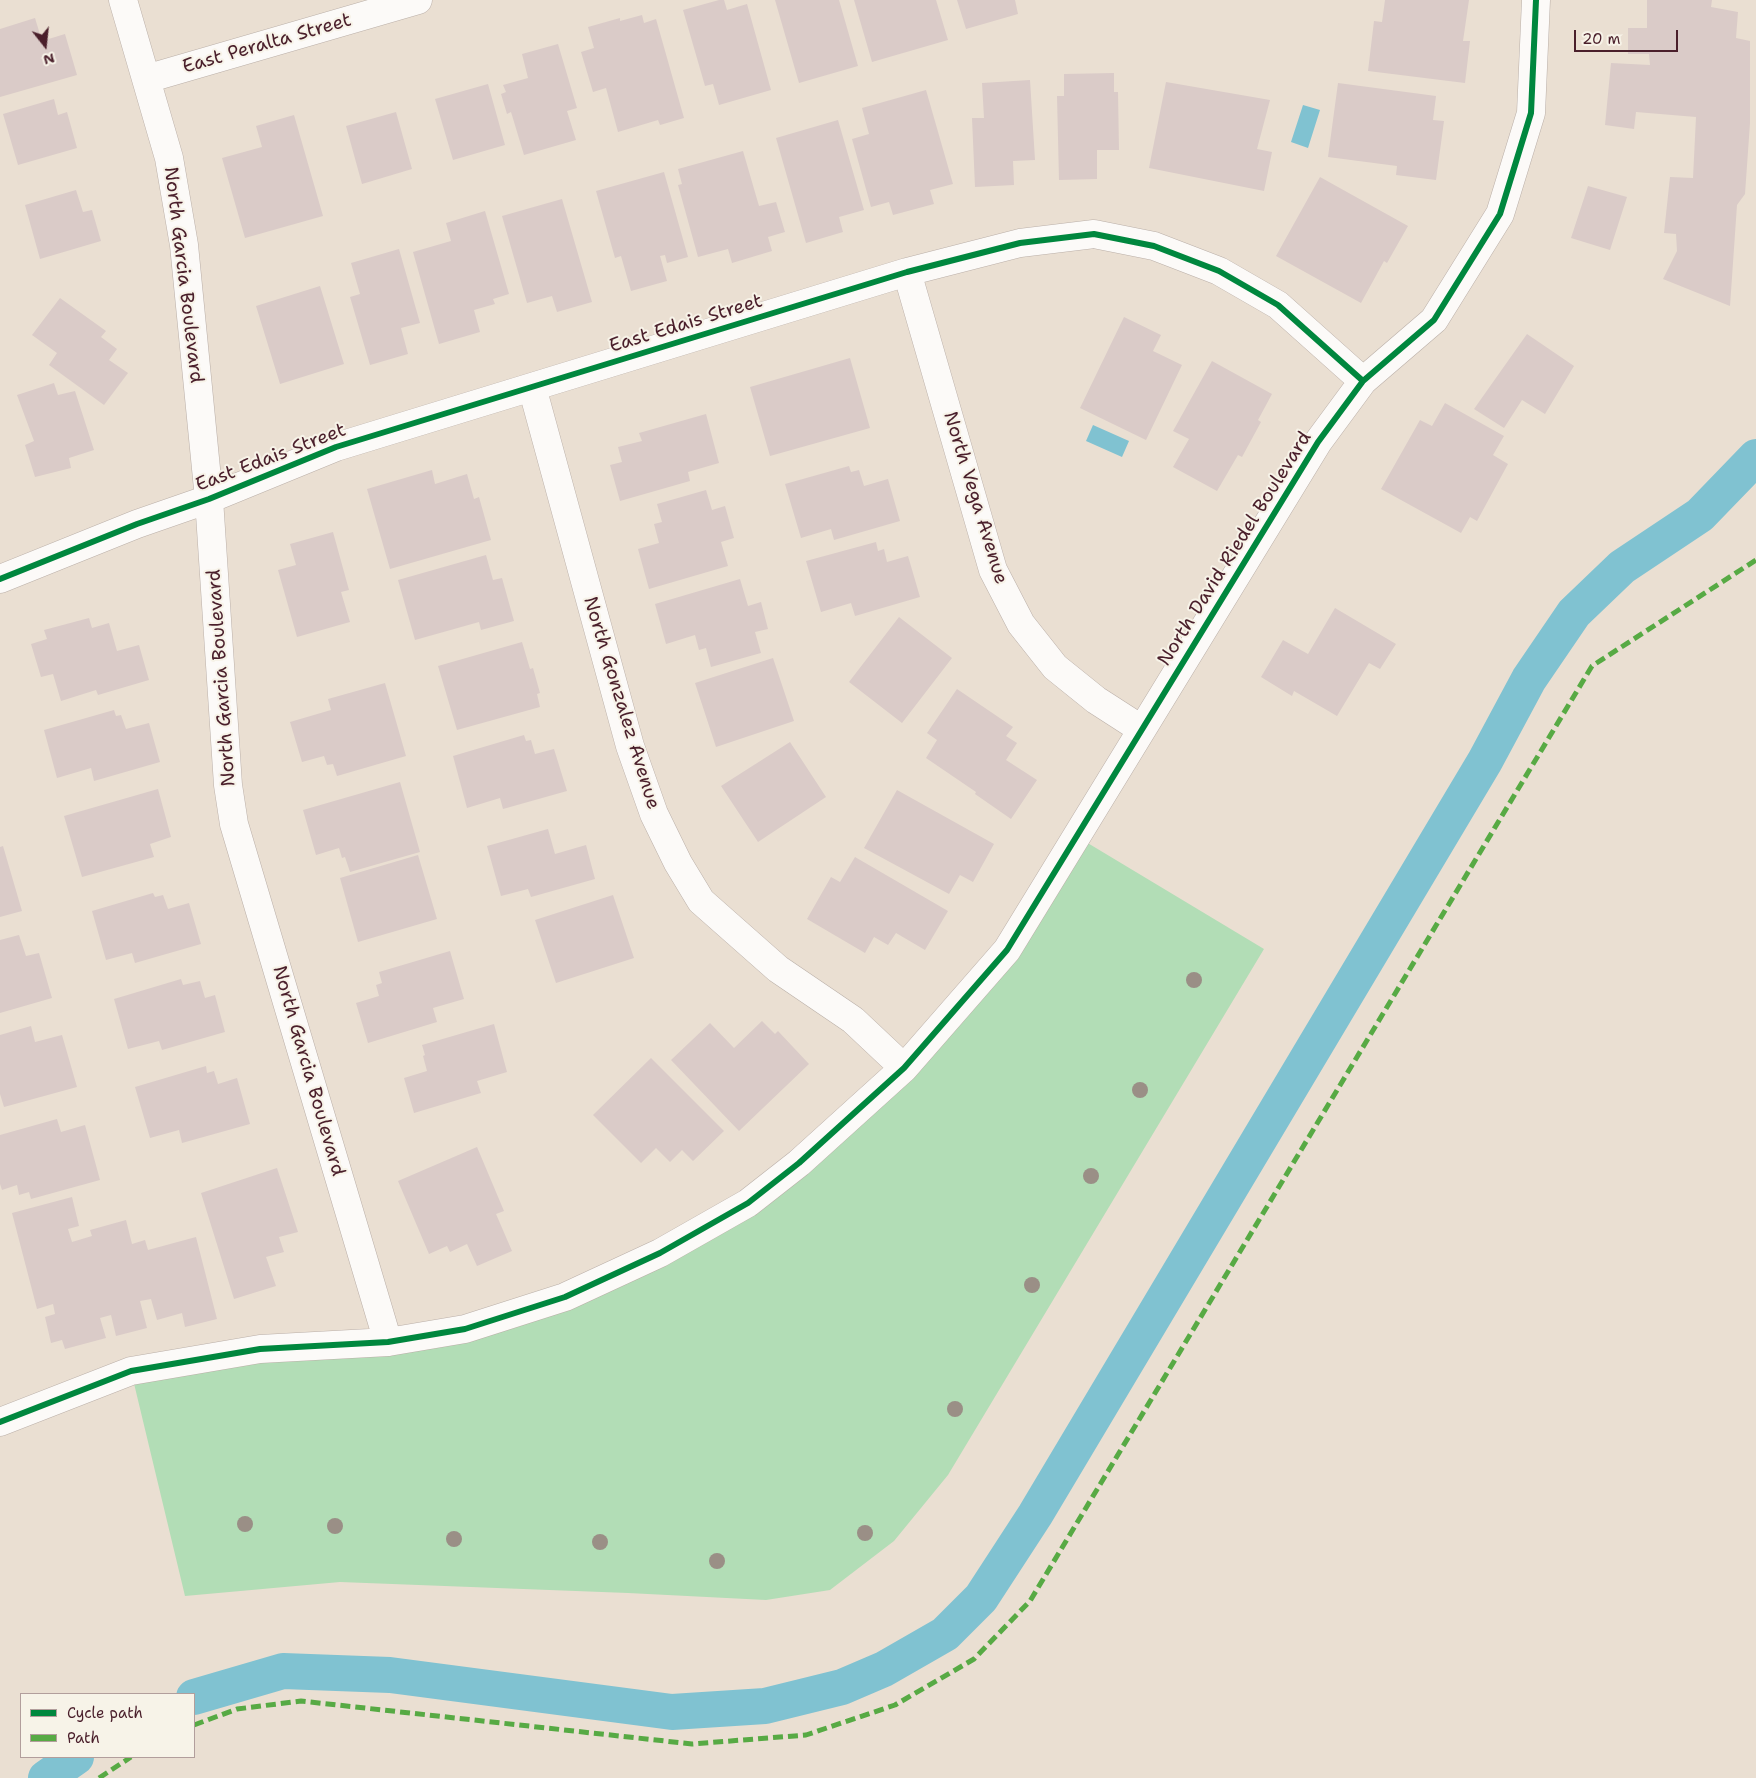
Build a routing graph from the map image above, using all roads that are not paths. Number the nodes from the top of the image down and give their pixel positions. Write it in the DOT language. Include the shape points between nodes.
graph roads {
  1 [pos="122,0"];
  2 [pos="418,0"];
  3 [pos="1536,0"];
  4 [pos="146,79"];
  5 [pos="907,272"];
  6 [pos="1363,382"];
  7 [pos="532,387"];
  8 [pos="209,499"];
  9 [pos="0,579"];
  10 [pos="1141,729"];
  11 [pos="904,1068"];
  12 [pos="388,1342"];
  13 [pos="1,1418"];
  1 -- 4 [label="street, North Garcia Boulevard"];
  2 -- 4 [label="street, East Peralta Street"];
  3 -- 6 [label="street, North David Riedel Boulevard" via="1531,113 1500,214 1434,320"];
  4 -- 8 [label="street, North Garcia Boulevard" via="169,158 184,245"];
  5 -- 6 [label="street, East Edais Street" via="1020,243 1094,234 1154,246 1219,271 1278,305"];
  5 -- 7 [label="street, East Edais Street"];
  5 -- 10 [label="street, North Vega Avenue" via="994,570 1021,624 1055,667 1096,700"];
  6 -- 10 [label="street, North David Riedel Boulevard" via="1318,442"];
  7 -- 8 [label="street, East Edais Street" via="336,447"];
  7 -- 11 [label="street, North Gonzalez Avenue" via="630,746 654,814 678,863 701,901 778,969 853,1020"];
  8 -- 9 [label="street, East Edais Street"];
  8 -- 12 [label="street, North Garcia Boulevard" via="228,785 234,824"];
  10 -- 11 [label="street, North David Riedel Boulevard" via="1006,950"];
  11 -- 12 [label="street, North David Riedel Boulevard" via="799,1163 748,1203 660,1253 565,1297 465,1329"];
  12 -- 13 [label="street, North David Riedel Boulevard" via="260,1349 131,1371"];
}
